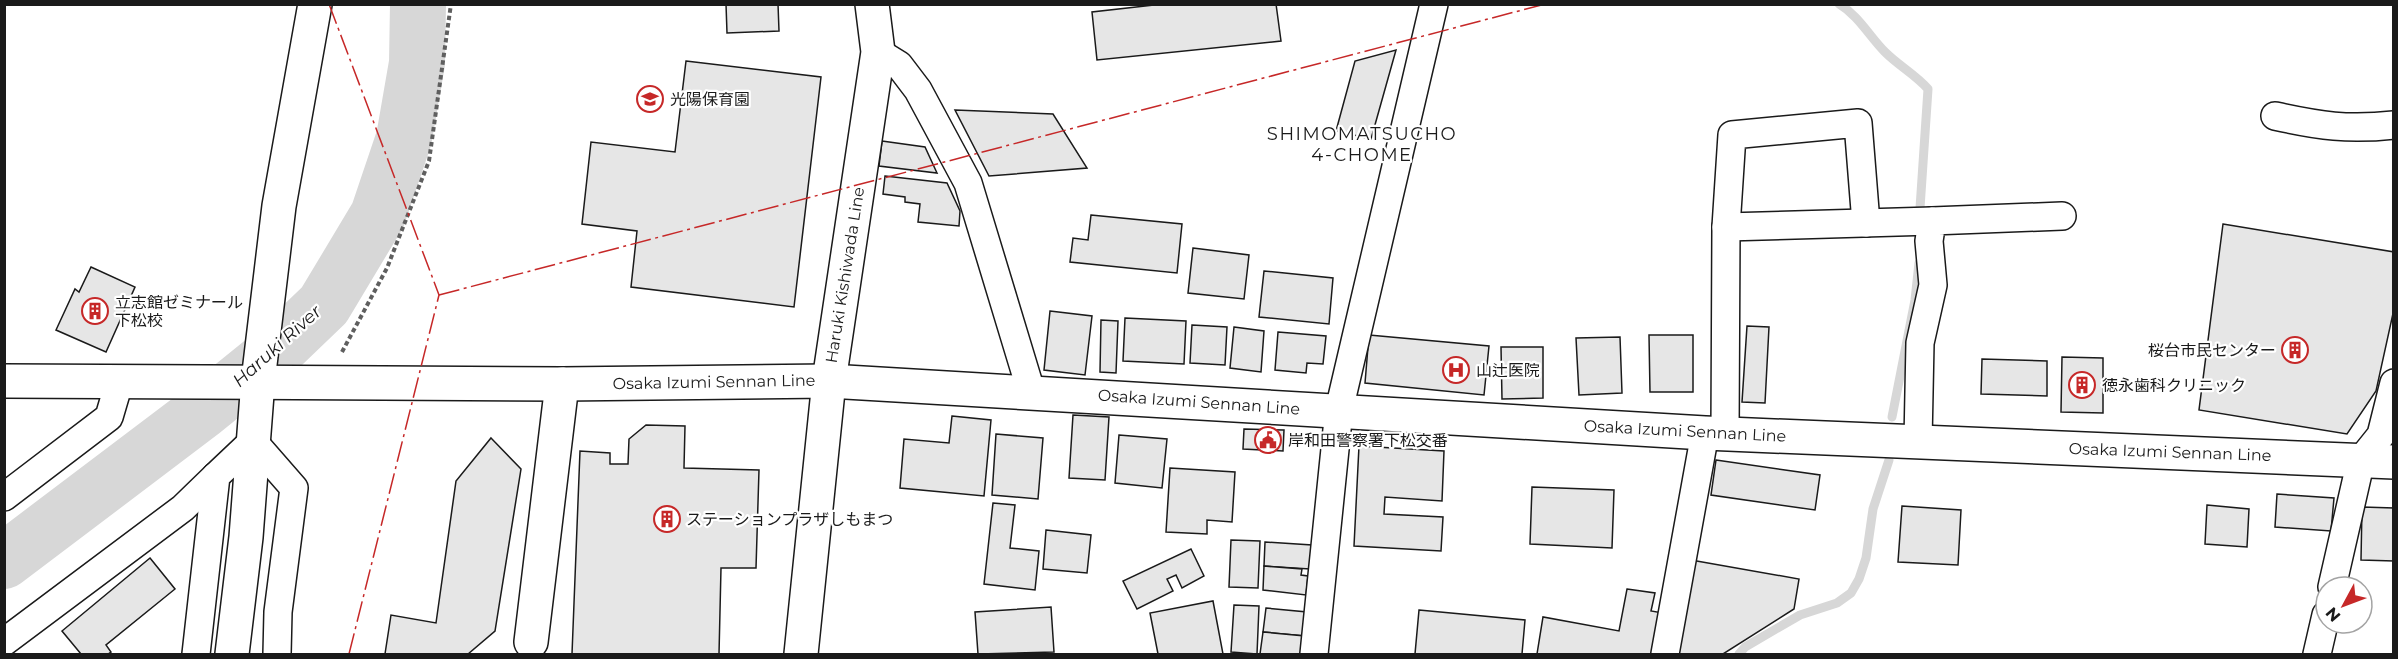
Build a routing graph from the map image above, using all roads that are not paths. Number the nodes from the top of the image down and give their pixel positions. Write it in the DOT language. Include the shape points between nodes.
graph roads {
  1 [pos="315,4"];
  2 [pos="872,4"];
  3 [pos="1434,4"];
  4 [pos="878,52"];
  5 [pos="2276,116"];
  6 [pos="2394,125"];
  7 [pos="2062,216"];
  8 [pos="1932,221"];
  9 [pos="1866,222"];
  10 [pos="1726,227"];
  11 [pos="4,381"];
  12 [pos="258,381"];
  13 [pos="829,381"];
  14 [pos="119,383"];
  15 [pos="2394,383"];
  16 [pos="562,384"];
  17 [pos="1031,391"];
  18 [pos="1339,410"];
  19 [pos="1715,433"];
  20 [pos="254,434"];
  21 [pos="1918,441"];
  22 [pos="2361,460"];
  23 [pos="2394,462"];
  24 [pos="216,476"];
  25 [pos="4,497"];
  26 [pos="2335,575"];
  27 [pos="2321,635"];
  28 [pos="4,642"];
  29 [pos="528,650"];
  30 [pos="280,653"];
  31 [pos="196,654"];
  32 [pos="232,654"];
  33 [pos="801,654"];
  34 [pos="1314,654"];
  35 [pos="1665,654"];
  36 [pos="2317,654"];
  1 -- 12 [label="main road" via="279,206"];
  2 -- 4 [label="main road, Haruki Kishiwada Line"];
  3 -- 18 [label="street"];
  4 -- 13 [label="main road, Haruki Kishiwada Line"];
  4 -- 17 [label="street" via="899,65 918,90 968,183"];
  5 -- 6 [label="street" via="2316,126 2354,129"];
  7 -- 8 [label="street"];
  8 -- 9 [label="street"];
  8 -- 21 [label="street" via="1929,241 1933,285 1920,344"];
  9 -- 10 [label="street"];
  9 -- 10 [label="street" via="1858,123 1732,135"];
  10 -- 19 [label="street"];
  11 -- 14 [label="main road, Osaka Izumi Sennan Line"];
  12 -- 14 [label="main road, Osaka Izumi Sennan Line"];
  12 -- 16 [label="main road, Osaka Izumi Sennan Line"];
  12 -- 20 [label="main road"];
  13 -- 16 [label="main road, Osaka Izumi Sennan Line"];
  13 -- 17 [label="main road, Osaka Izumi Sennan Line"];
  13 -- 33 [label="main road, Haruki Kishiwada Line"];
  14 -- 25 [label="street" via="109,417"];
  15 -- 22 [label="street" via="2380,435"];
  16 -- 29 [label="main road"];
  17 -- 18 [label="main road, Osaka Izumi Sennan Line"];
  18 -- 19 [label="main road, Osaka Izumi Sennan Line"];
  18 -- 34 [label="street"];
  19 -- 21 [label="main road, Osaka Izumi Sennan Line"];
  19 -- 35 [label="street"];
  20 -- 24 [label="street"];
  20 -- 30 [label="street" via="294,489 278,612"];
  20 -- 32 [label="main road"];
  21 -- 22 [label="main road, Osaka Izumi Sennan Line"];
  22 -- 23 [label="main road, Osaka Izumi Sennan Line"];
  22 -- 26 [label="street"];
  24 -- 28 [label="street" via="183,508"];
  24 -- 31 [label="street"];
  27 -- 36 [label="street"];
}
